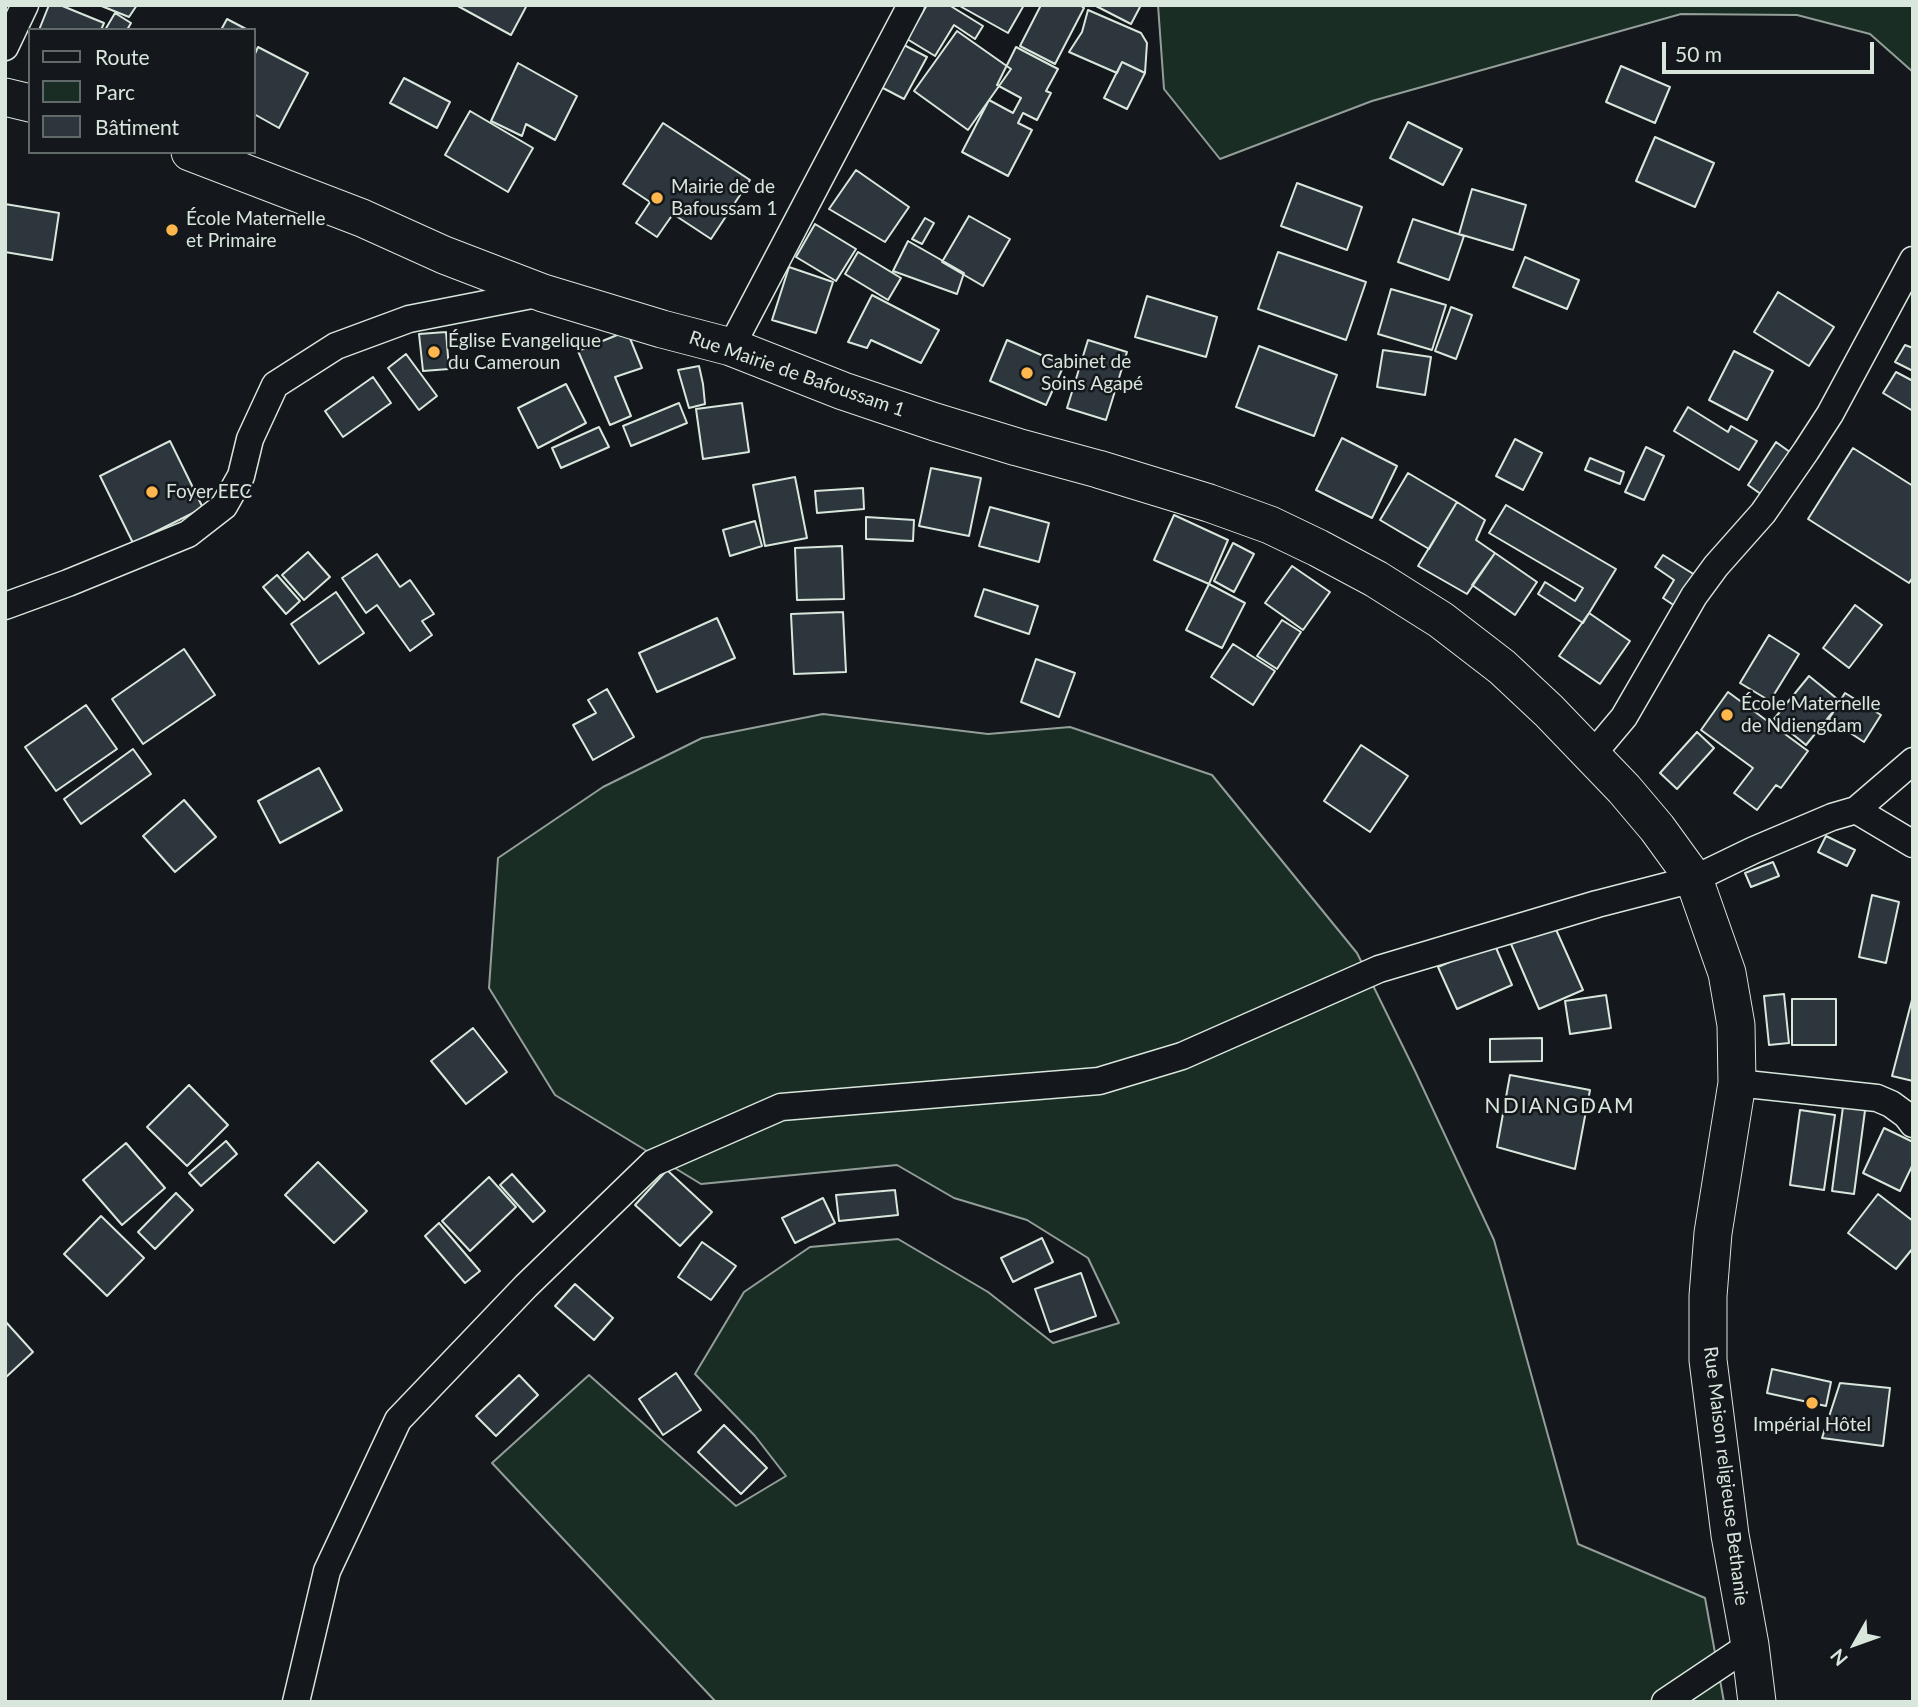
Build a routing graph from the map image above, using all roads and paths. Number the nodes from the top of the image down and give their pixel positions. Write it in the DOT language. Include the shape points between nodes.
graph roads {
  1 [pos="25,5"];
  2 [pos="911,5"];
  3 [pos="5,47"];
  4 [pos="5,97"];
  5 [pos="28,103"];
  6 [pos="195,154"];
  7 [pos="1913,260"];
  8 [pos="543,293"];
  9 [pos="732,347"];
  10 [pos="5,606"];
  11 [pos="1592,755"];
  12 [pos="1913,761"];
  13 [pos="1856,810"];
  14 [pos="1913,844"];
  15 [pos="1694,879"];
  16 [pos="1737,1083"];
  17 [pos="1913,1124"];
  18 [pos="1750,1645"];
  19 [pos="296,1702"];
  20 [pos="1665,1702"];
  21 [pos="1757,1702"];
  1 -- 3 [label="street"];
  2 -- 9 [label="street"];
  4 -- 5 [label="street"];
  6 -- 8 [label="street, Rue Mairie de Bafoussam 1"];
  7 -- 11 [label="street" via="1830,414 1763,513 1694,596 1624,717"];
  8 -- 9 [label="street, Rue Mairie de Bafoussam 1"];
  8 -- 10 [label="street" via="408,319 336,346 275,385 250,439 241,475 224,506 188,534"];
  9 -- 11 [label="street, Rue Mairie de Bafoussam 1" via="935,422 1098,468 1270,525 1364,573 1441,620 1502,667"];
  11 -- 15 [label="street, Rue Maison religieuse Bethanie" via="1657,828"];
  12 -- 13 [label="street"];
  13 -- 14 [label="street"];
  13 -- 15 [label="street"];
  15 -- 16 [label="street, Rue Maison religieuse Bethanie" via="1727,973 1736,1025"];
  15 -- 19 [label="street" via="1379,969 1182,1056 1099,1081 781,1107 653,1163 526,1286 398,1420 327,1571"];
  16 -- 17 [label="street" via="1877,1098"];
  16 -- 18 [label="street, Rue Maison religieuse Bethanie" via="1713,1233 1708,1360 1730,1535"];
  18 -- 20 [label="street"];
  18 -- 21 [label="street, Rue Maison religieuse Bethanie"];
}
